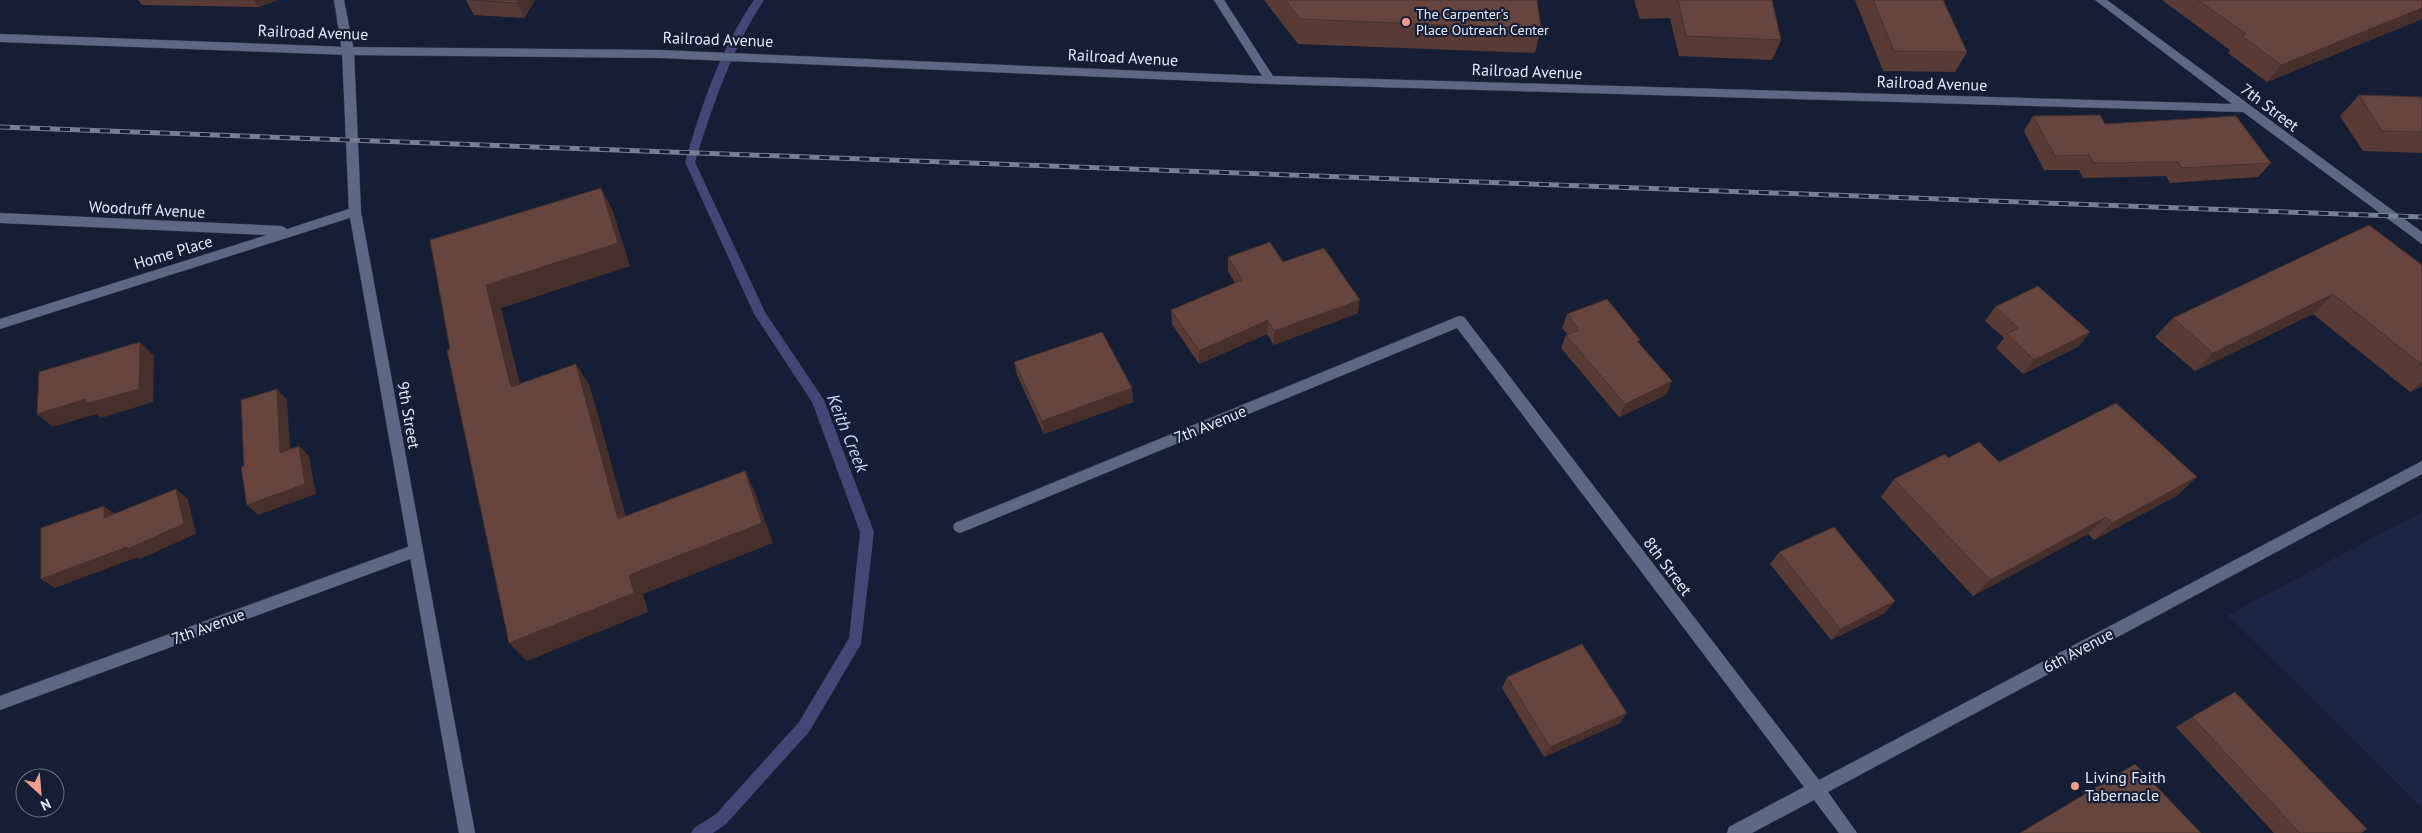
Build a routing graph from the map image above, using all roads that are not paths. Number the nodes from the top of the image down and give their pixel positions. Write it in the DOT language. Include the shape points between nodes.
graph roads {
  1 [pos="339,0"];
  2 [pos="1219,0"];
  3 [pos="2100,0"];
  4 [pos="0,38"];
  5 [pos="348,50"];
  6 [pos="1270,80"];
  7 [pos="2244,108"];
  8 [pos="356,212"];
  9 [pos="0,218"];
  10 [pos="293,232"];
  11 [pos="2422,239"];
  12 [pos="1459,321"];
  13 [pos="0,324"];
  14 [pos="2422,467"];
  15 [pos="960,527"];
  16 [pos="416,550"];
  17 [pos="0,703"];
  18 [pos="1816,789"];
  19 [pos="467,833"];
  20 [pos="1735,833"];
  21 [pos="1849,833"];
  1 -- 5 [label="street, 9th Street"];
  2 -- 6 [label="street"];
  3 -- 7 [label="street, 7th Street"];
  4 -- 5 [label="street, Railroad Avenue"];
  5 -- 6 [label="street, Railroad Avenue" via="789,58"];
  5 -- 8 [label="street, 9th Street"];
  6 -- 7 [label="street, Railroad Avenue"];
  7 -- 11 [label="street, 7th Street"];
  8 -- 10 [label="street, Home Place"];
  8 -- 16 [label="street, 9th Street"];
  9 -- 10 [label="street, Woodruff Avenue"];
  10 -- 13 [label="street, Home Place"];
  12 -- 15 [label="street, 7th Avenue"];
  12 -- 18 [label="street, 8th Street"];
  14 -- 18 [label="street, 6th Avenue"];
  16 -- 17 [label="street, 7th Avenue"];
  16 -- 19 [label="street, 9th Street"];
  18 -- 20 [label="street, 6th Avenue"];
  18 -- 21 [label="street, 8th Street"];
}
